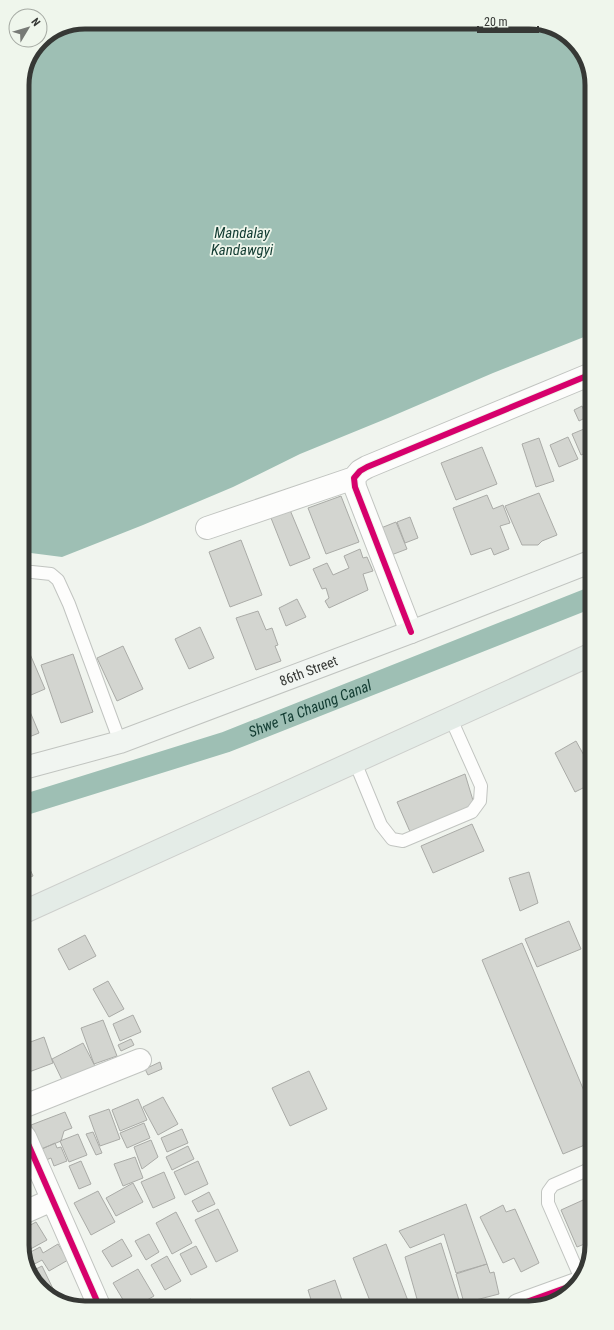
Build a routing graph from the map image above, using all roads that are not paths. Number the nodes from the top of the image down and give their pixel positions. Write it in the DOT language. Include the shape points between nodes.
graph roads {
  1 [pos="585,377"];
  2 [pos="354,478"];
  3 [pos="207,528"];
  4 [pos="585,564"];
  5 [pos="29,572"];
  6 [pos="411,632"];
  7 [pos="585,657"];
  8 [pos="451,719"];
  9 [pos="120,742"];
  10 [pos="355,762"];
  11 [pos="29,767"];
  12 [pos="29,910"];
  13 [pos="140,1060"];
  14 [pos="29,1104"];
  15 [pos="29,1146"];
  16 [pos="585,1171"];
  17 [pos="52,1200"];
  18 [pos="29,1210"];
  19 [pos="577,1273"];
  20 [pos="566,1288"];
  21 [pos="96,1301"];
  22 [pos="529,1301"];
  1 -- 2 [label="street" via="367,467"];
  2 -- 3 [label="street"];
  2 -- 6 [label="street" via="355,487"];
  4 -- 6 [label="main road, 86th Street"];
  5 -- 9 [label="lane" via="51,574 58,580"];
  6 -- 9 [label="main road, 86th Street"];
  7 -- 8 [label="main road"];
  8 -- 10 [label="main road"];
  8 -- 10 [label="lane" via="481,786 480,801 472,812 403,841 392,839 381,825"];
  9 -- 11 [label="main road, 86th Street"];
  10 -- 12 [label="main road"];
  13 -- 14 [label="street"];
  15 -- 17 [label="street"];
  16 -- 19 [label="lane" via="553,1185 548,1192 548,1202"];
  17 -- 18 [label="street"];
  17 -- 21 [label="street"];
  20 -- 22 [label="street"];
}
